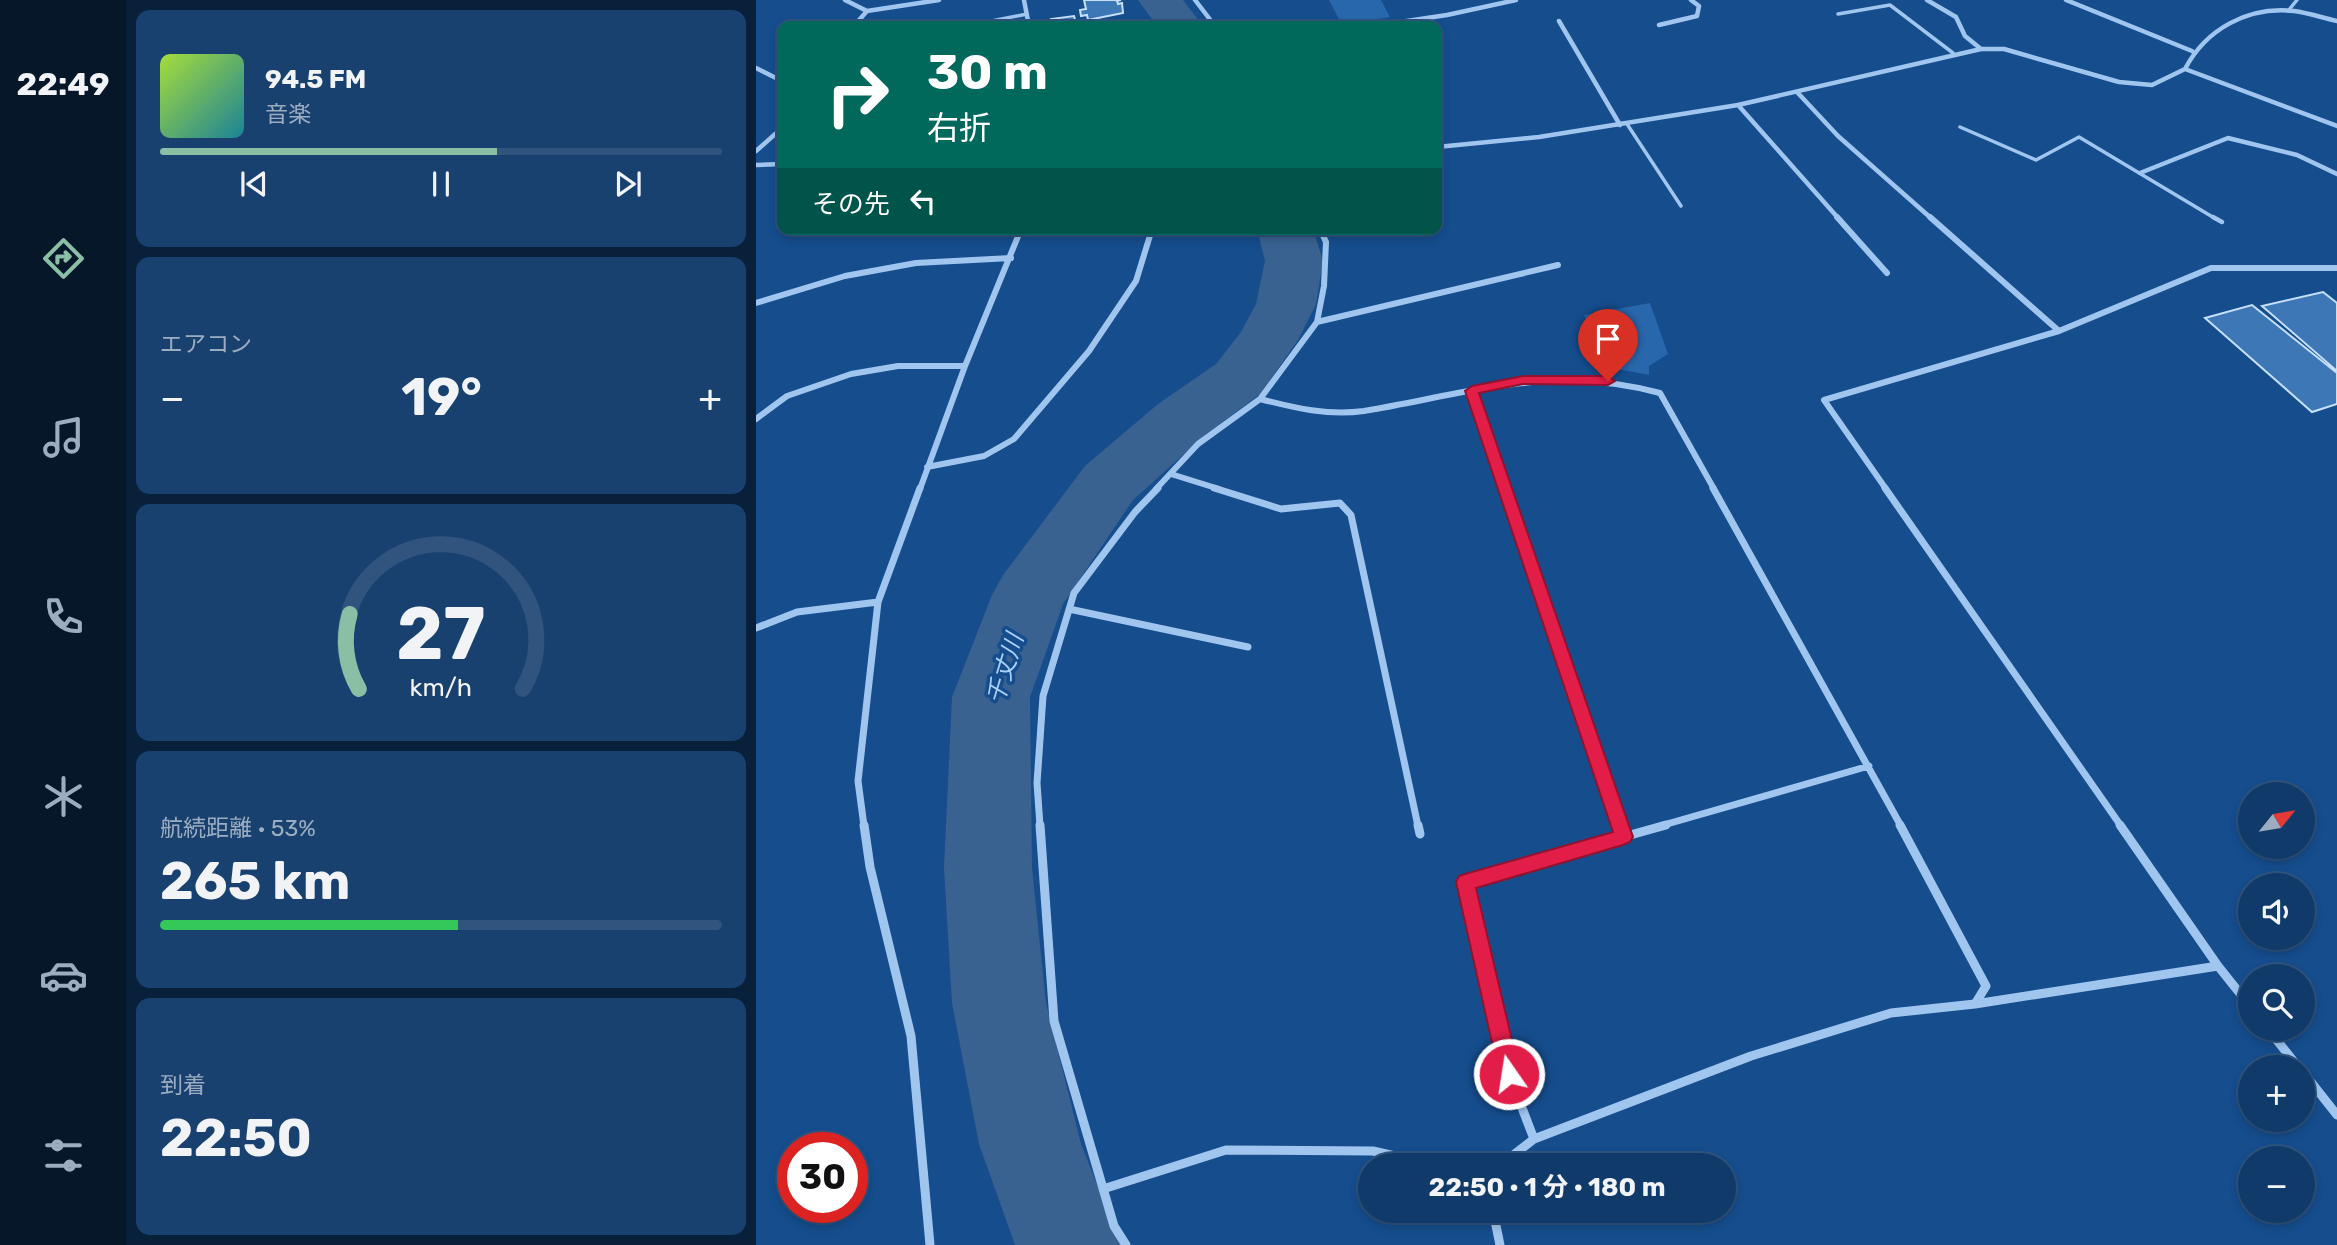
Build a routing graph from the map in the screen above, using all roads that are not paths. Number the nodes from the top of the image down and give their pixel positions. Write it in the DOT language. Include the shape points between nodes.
graph roads {
  1 [pos="845,0"];
  2 [pos="939,0"];
  3 [pos="1024,0"];
  4 [pos="1195,0"];
  5 [pos="1517,0"];
  6 [pos="1691,0"];
  7 [pos="1927,0"];
  8 [pos="2066,0"];
  9 [pos="2297,0"];
  10 [pos="867,11"];
  11 [pos="2288,11"];
  12 [pos="1027,14"];
  13 [pos="1838,14"];
  14 [pos="858,21"];
  15 [pos="991,21"];
  16 [pos="1028,21"];
  17 [pos="1211,21"];
  18 [pos="1407,21"];
  19 [pos="1559,21"];
  20 [pos="2337,21"];
  21 [pos="1659,25"];
  22 [pos="1981,49"];
  23 [pos="2192,51"];
  24 [pos="1953,53"];
  25 [pos="756,68"];
  26 [pos="2185,69"];
  27 [pos="777,78"];
  28 [pos="1797,92"];
  29 [pos="1738,105"];
  30 [pos="1627,124"];
  31 [pos="1620,125"];
  32 [pos="2337,125"];
  33 [pos="1960,127"];
  34 [pos="777,132"];
  35 [pos="1442,147"];
  36 [pos="756,151"];
  37 [pos="777,164"];
  38 [pos="756,165"];
  39 [pos="2140,173"];
  40 [pos="2337,174"];
  41 [pos="1681,206"];
  42 [pos="2222,222"];
  43 [pos="1019,235"];
  44 [pos="1150,235"];
  45 [pos="1323,235"];
  46 [pos="1010,258"];
  47 [pos="1558,265"];
  48 [pos="2337,268"];
  49 [pos="1887,273"];
  50 [pos="756,303"];
  51 [pos="1317,322"];
  52 [pos="2059,331"];
  53 [pos="965,366"];
  54 [pos="1472,391"];
  55 [pos="1260,399"];
  56 [pos="756,419"];
  57 [pos="928,467"];
  58 [pos="1171,474"];
  59 [pos="878,603"];
  60 [pos="1069,610"];
  61 [pos="756,628"];
  62 [pos="1248,647"];
  63 [pos="1869,766"];
  64 [pos="1420,834"];
  65 [pos="1623,837"];
  66 [pos="2218,966"];
  67 [pos="2238,991"];
  68 [pos="1975,1004"];
  69 [pos="2278,1041"];
  70 [pos="2289,1055"];
  71 [pos="2315,1088"];
  72 [pos="2337,1115"];
  73 [pos="1534,1139"];
  74 [pos="1382,1153"];
  75 [pos="1516,1153"];
  76 [pos="1103,1189"];
  77 [pos="1495,1223"];
  78 [pos="930,1245"];
  79 [pos="1126,1245"];
  80 [pos="1500,1245"];
  1 -- 10 [label="street"];
  2 -- 10 [label="street"];
  3 -- 12 [label="street"];
  4 -- 17 [label="street"];
  5 -- 18 [label="street"];
  6 -- 21 [label="street" via="1699,6 1697,16"];
  7 -- 22 [label="street" via="1956,17 1965,36"];
  8 -- 23 [label="street"];
  9 -- 11 [label="lane"];
  10 -- 14 [label="street"];
  11 -- 20 [label="street"];
  11 -- 23 [label="street" via="2271,11 2223,26"];
  12 -- 15 [label="lane"];
  12 -- 16 [label="street"];
  13 -- 24 [label="lane" via="1890,5"];
  19 -- 31 [label="street"];
  22 -- 24 [label="street"];
  22 -- 26 [label="street" via="2004,49 2119,82 2152,85"];
  23 -- 26 [label="street"];
  24 -- 28 [label="street"];
  25 -- 27 [label="street"];
  26 -- 32 [label="street"];
  28 -- 29 [label="street"];
  28 -- 52 [label="street" via="1838,136"];
  29 -- 30 [label="street"];
  29 -- 49 [label="street"];
  30 -- 31 [label="street"];
  30 -- 41 [label="lane"];
  31 -- 35 [label="street"];
  33 -- 39 [label="lane" via="2036,160 2079,137"];
  34 -- 36 [label="street"];
  37 -- 38 [label="street"];
  39 -- 40 [label="street" via="2228,138 2297,155"];
  39 -- 42 [label="lane"];
  43 -- 46 [label="street"];
  44 -- 57 [label="street" via="1136,281 1089,351 1021,432 984,456"];
  45 -- 51 [label="street" via="1324,286"];
  46 -- 50 [label="street" via="904,265 845,276"];
  46 -- 53 [label="street"];
  47 -- 51 [label="street"];
  48 -- 52 [label="street" via="2211,268"];
  51 -- 55 [label="street"];
  52 -- 66 [label="street" via="1824,400"];
  53 -- 56 [label="street" via="898,366 851,374 787,396"];
  53 -- 57 [label="street"];
  54 -- 55 [label="street" via="1349,414 1316,412"];
  54 -- 63 [label="street" via="1523,380 1585,379 1631,383 1660,393"];
  54 -- 65 [label="street"];
  55 -- 58 [label="street" via="1198,444"];
  57 -- 59 [label="street"];
  58 -- 60 [label="street" via="1135,512 1074,593"];
  58 -- 64 [label="street" via="1282,509 1340,503 1351,514"];
  59 -- 61 [label="street" via="797,612"];
  59 -- 78 [label="street" via="858,781 870,867 912,1036"];
  60 -- 62 [label="street"];
  60 -- 76 [label="street" via="1043,696 1037,783 1054,1021"];
  63 -- 65 [label="street"];
  63 -- 68 [label="street" via="1986,986"];
  65 -- 73 [label="street" via="1465,882 1509,1074"];
  66 -- 67 [label="street"];
  66 -- 68 [label="street"];
  68 -- 73 [label="street" via="1891,1013 1751,1056"];
  69 -- 70 [label="street"];
  71 -- 72 [label="street"];
  73 -- 75 [label="street"];
  74 -- 76 [label="street" via="1226,1150"];
  76 -- 79 [label="street" via="1114,1226"];
  77 -- 80 [label="street"];
}
